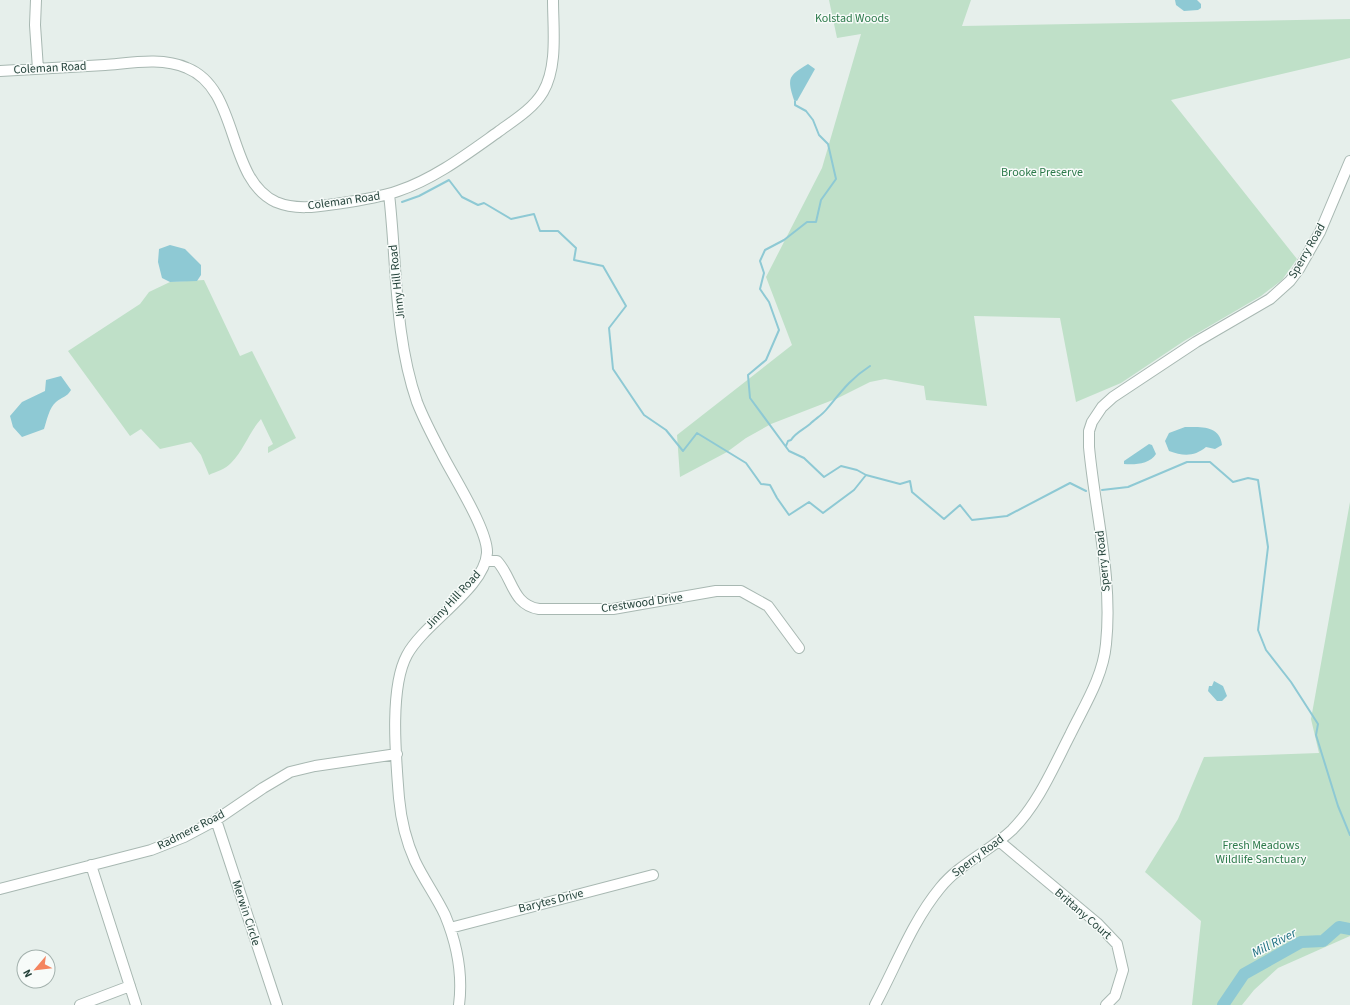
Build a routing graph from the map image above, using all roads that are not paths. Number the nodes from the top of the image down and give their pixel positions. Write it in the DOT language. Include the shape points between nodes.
graph roads {
  1 [pos="36,0"];
  2 [pos="553,0"];
  3 [pos="38,69"];
  4 [pos="0,71"];
  5 [pos="1350,161"];
  6 [pos="389,194"];
  7 [pos="486,561"];
  8 [pos="799,648"];
  9 [pos="397,754"];
  10 [pos="216,820"];
  11 [pos="999,841"];
  12 [pos="92,865"];
  13 [pos="653,875"];
  14 [pos="0,889"];
  15 [pos="450,928"];
  16 [pos="130,986"];
  17 [pos="80,1005"];
  18 [pos="136,1005"];
  19 [pos="277,1005"];
  20 [pos="459,1005"];
  21 [pos="875,1005"];
  22 [pos="1106,1005"];
  1 -- 3 [label="street"];
  2 -- 6 [label="street, Coleman Road" via="551,68 546,86 536,102 450,165 422,181"];
  3 -- 4 [label="street, Coleman Road"];
  3 -- 6 [label="street, Coleman Road" via="143,63 175,64 188,68 202,77 215,93 252,179 270,198 287,205 312,207"];
  5 -- 11 [label="street, Sperry Road" via="1320,232 1299,269 1284,288 1113,397 1095,416 1090,431 1089,447 1105,572 1107,624 1104,659 1095,686 1041,791 1024,817"];
  6 -- 7 [label="street, Jinny Hill Road" via="401,325 413,386 426,421 483,534 487,546"];
  7 -- 8 [label="street, Crestwood Drive" via="497,561 519,599 528,607 539,609 613,609 716,591 741,591 768,606"];
  7 -- 9 [label="street, Jinny Hill Road" via="474,582 418,639 405,658 397,687"];
  9 -- 10 [label="street, Radmere Road" via="290,772"];
  9 -- 15 [label="street, Jinny Hill Road" via="402,816 409,847"];
  10 -- 12 [label="street, Radmere Road" via="184,837 151,850"];
  10 -- 19 [label="street, Merwin Circle"];
  11 -- 21 [label="street, Sperry Road" via="948,879 931,899"];
  11 -- 22 [label="street, Brittany Court" via="1117,944 1123,970 1115,996"];
  12 -- 14 [label="street, Radmere Road"];
  12 -- 16 [label="street"];
  13 -- 15 [label="street, Barytes Drive"];
  15 -- 20 [label="street, Jinny Hill Road" via="459,965"];
  16 -- 17 [label="street"];
  16 -- 18 [label="street"];
}
